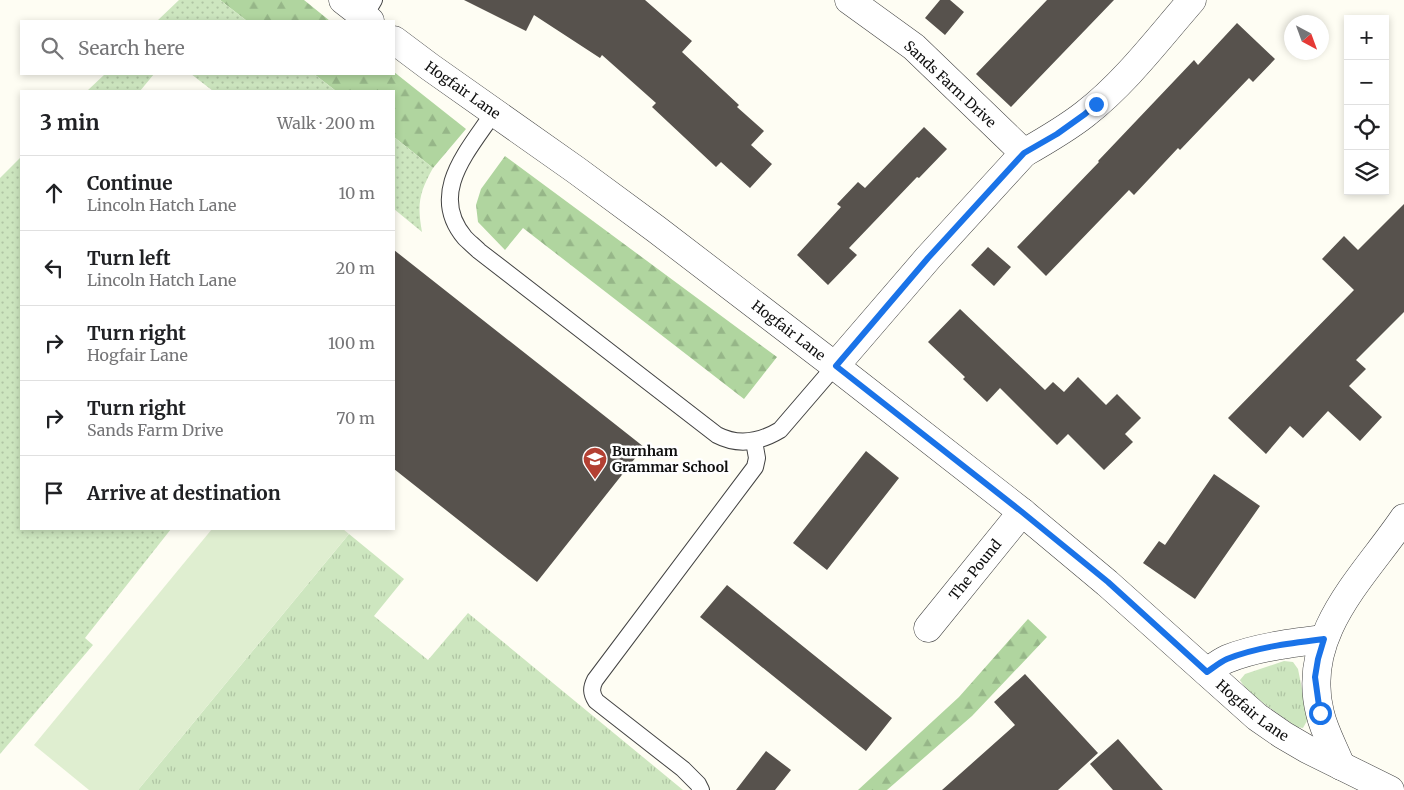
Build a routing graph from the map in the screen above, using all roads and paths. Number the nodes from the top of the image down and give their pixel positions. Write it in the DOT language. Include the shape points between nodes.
graph roads {
  1 [pos="344,0"];
  2 [pos="849,0"];
  3 [pos="1192,0"];
  4 [pos="369,13"];
  5 [pos="395,41"];
  6 [pos="494,112"];
  7 [pos="1024,153"];
  8 [pos="836,366"];
  9 [pos="754,441"];
  10 [pos="1022,512"];
  11 [pos="1404,518"];
  12 [pos="928,628"];
  13 [pos="1324,639"];
  14 [pos="1207,672"];
  15 [pos="1341,766"];
  16 [pos="701,790"];
  17 [pos="1390,790"];
  1 -- 4 [label="street"];
  2 -- 7 [label="street, Sands Farm Drive" via="914,47"];
  3 -- 7 [label="street" via="1142,58 1096,104 1057,134"];
  5 -- 6 [label="street, Hogfair Lane"];
  6 -- 8 [label="street, Hogfair Lane" via="656,229"];
  6 -- 9 [label="lane" via="466,152 452,182 451,212 465,238 717,435 735,441"];
  7 -- 8 [label="street"];
  8 -- 9 [label="lane" via="780,430"];
  8 -- 10 [label="street, Hogfair Lane"];
  9 -- 16 [label="lane" via="755,467 592,685 596,700 683,769"];
  10 -- 12 [label="street, The Pound"];
  10 -- 14 [label="street, Hogfair Lane" via="1108,582"];
  11 -- 13 [label="street" via="1352,587"];
  13 -- 14 [label="street" via="1249,652 1226,660"];
  13 -- 15 [label="street" via="1315,677 1316,694 1323,722"];
  14 -- 15 [label="street, Hogfair Lane" via="1257,717"];
  15 -- 17 [label="street, Hogfair Lane"];
}
